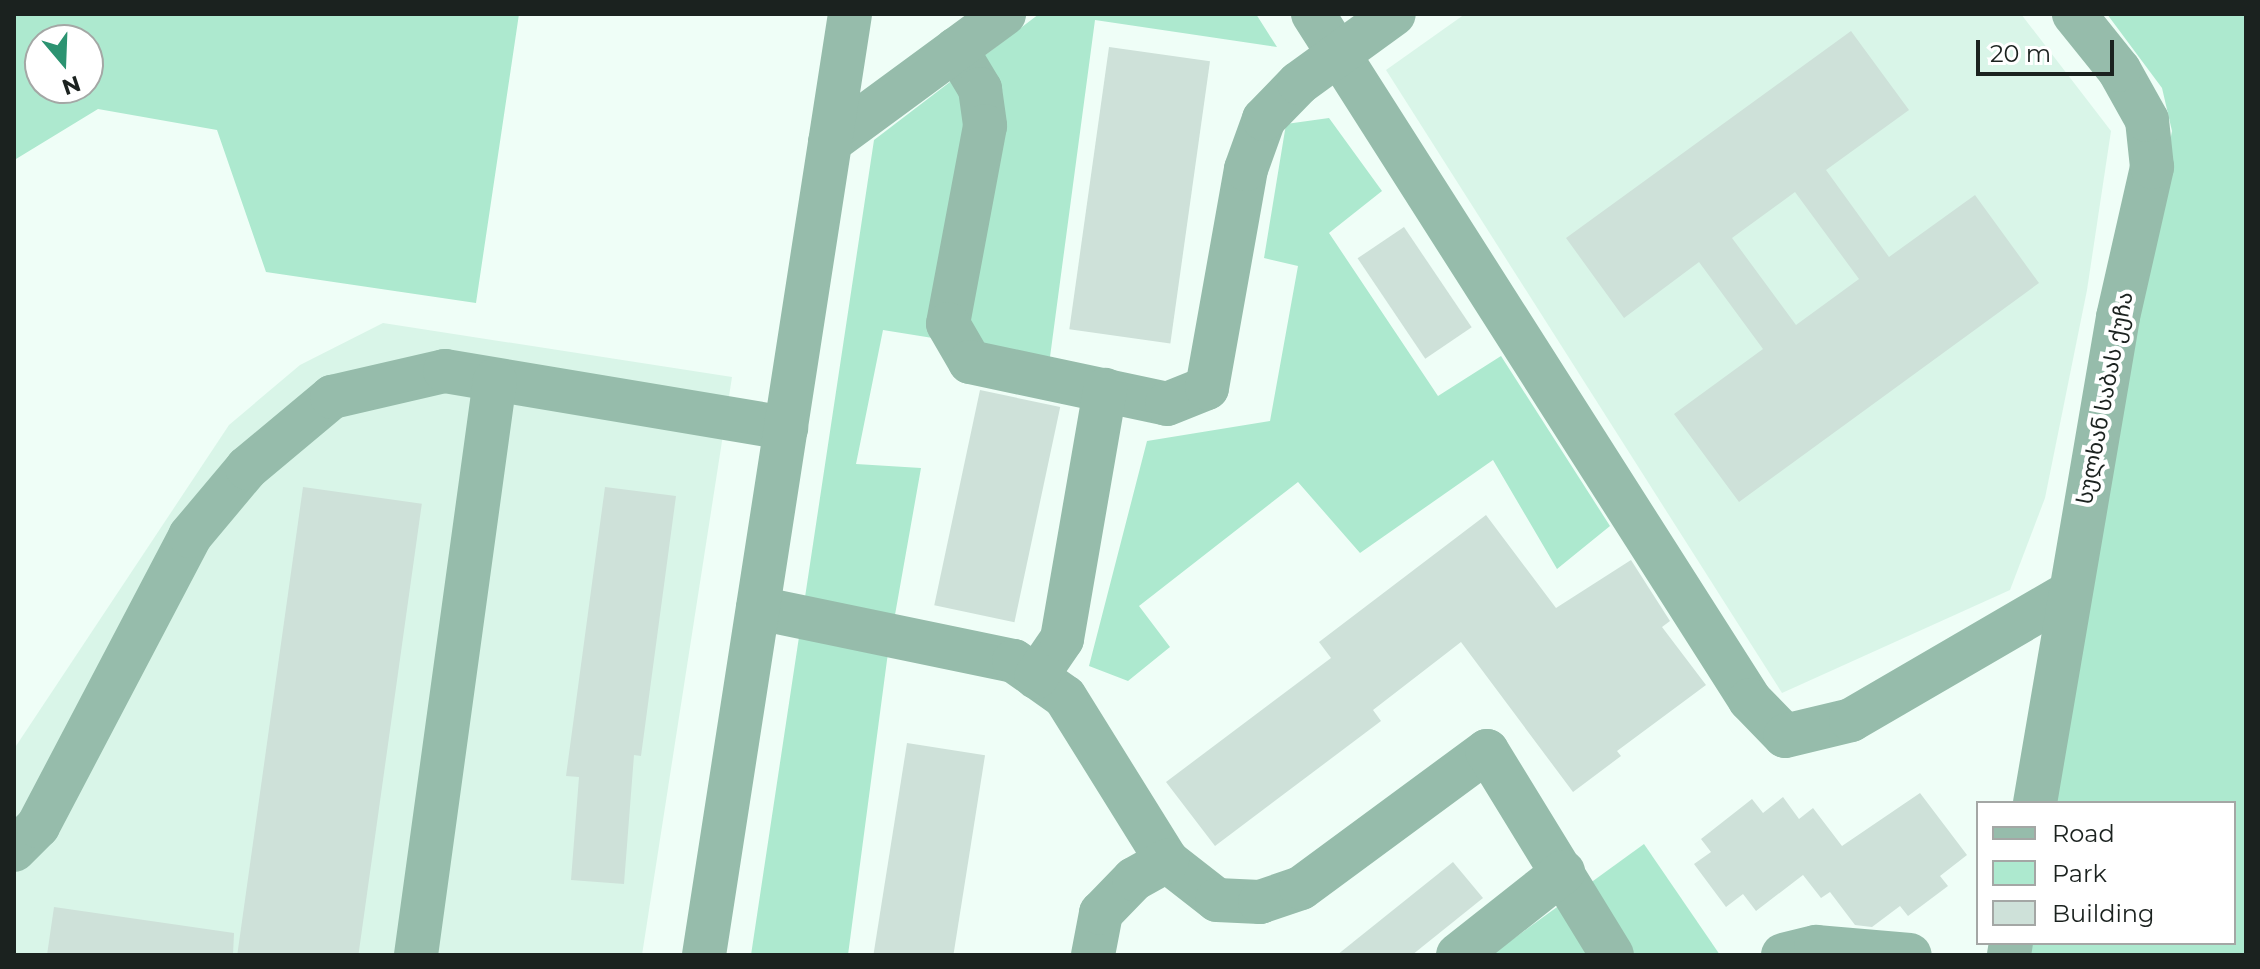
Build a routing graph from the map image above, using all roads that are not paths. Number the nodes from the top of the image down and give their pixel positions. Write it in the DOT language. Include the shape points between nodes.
graph roads {
  1 [pos="850,14"];
  2 [pos="1004,14"];
  3 [pos="1313,14"];
  4 [pos="1394,14"];
  5 [pos="2074,14"];
  6 [pos="956,49"];
  7 [pos="1341,53"];
  8 [pos="830,142"];
  9 [pos="495,380"];
  10 [pos="1105,390"];
  11 [pos="786,428"];
  12 [pos="2069,593"];
  13 [pos="758,608"];
  14 [pos="1036,677"];
  15 [pos="2035,801"];
  16 [pos="14,850"];
  17 [pos="1167,861"];
  18 [pos="1563,872"];
  19 [pos="416,955"];
  20 [pos="704,955"];
  21 [pos="1093,955"];
  22 [pos="1458,955"];
  23 [pos="1612,955"];
  24 [pos="1783,955"];
  25 [pos="1910,955"];
  1 -- 8 [label="street"];
  2 -- 6 [label="street"];
  3 -- 7 [label="street"];
  4 -- 7 [label="street"];
  5 -- 12 [label="street, სულხან საბას ქუჩა" via="2119,70 2147,120 2152,167 2118,317"];
  6 -- 8 [label="street"];
  6 -- 10 [label="street" via="980,89 985,126 948,324 970,362"];
  7 -- 10 [label="street" via="1299,83 1264,119 1246,169 1207,388 1167,404"];
  7 -- 12 [label="street" via="1750,700 1785,736 1851,720"];
  8 -- 11 [label="street"];
  9 -- 11 [label="street"];
  9 -- 16 [label="street" via="445,371 332,397 247,468 190,536 38,826"];
  9 -- 19 [label="street"];
  10 -- 14 [label="street" via="1062,639"];
  11 -- 13 [label="street"];
  12 -- 15 [label="street, სულხან საბას ქუჩა"];
  13 -- 14 [label="street" via="1014,661"];
  13 -- 20 [label="street"];
  14 -- 17 [label="street" via="1065,697"];
  17 -- 18 [label="street" via="1217,900 1260,902 1301,888 1487,751"];
  17 -- 21 [label="street" via="1134,879 1101,913"];
  18 -- 22 [label="street"];
  18 -- 23 [label="street"];
  24 -- 25 [label="street" via="1816,947"];
}
